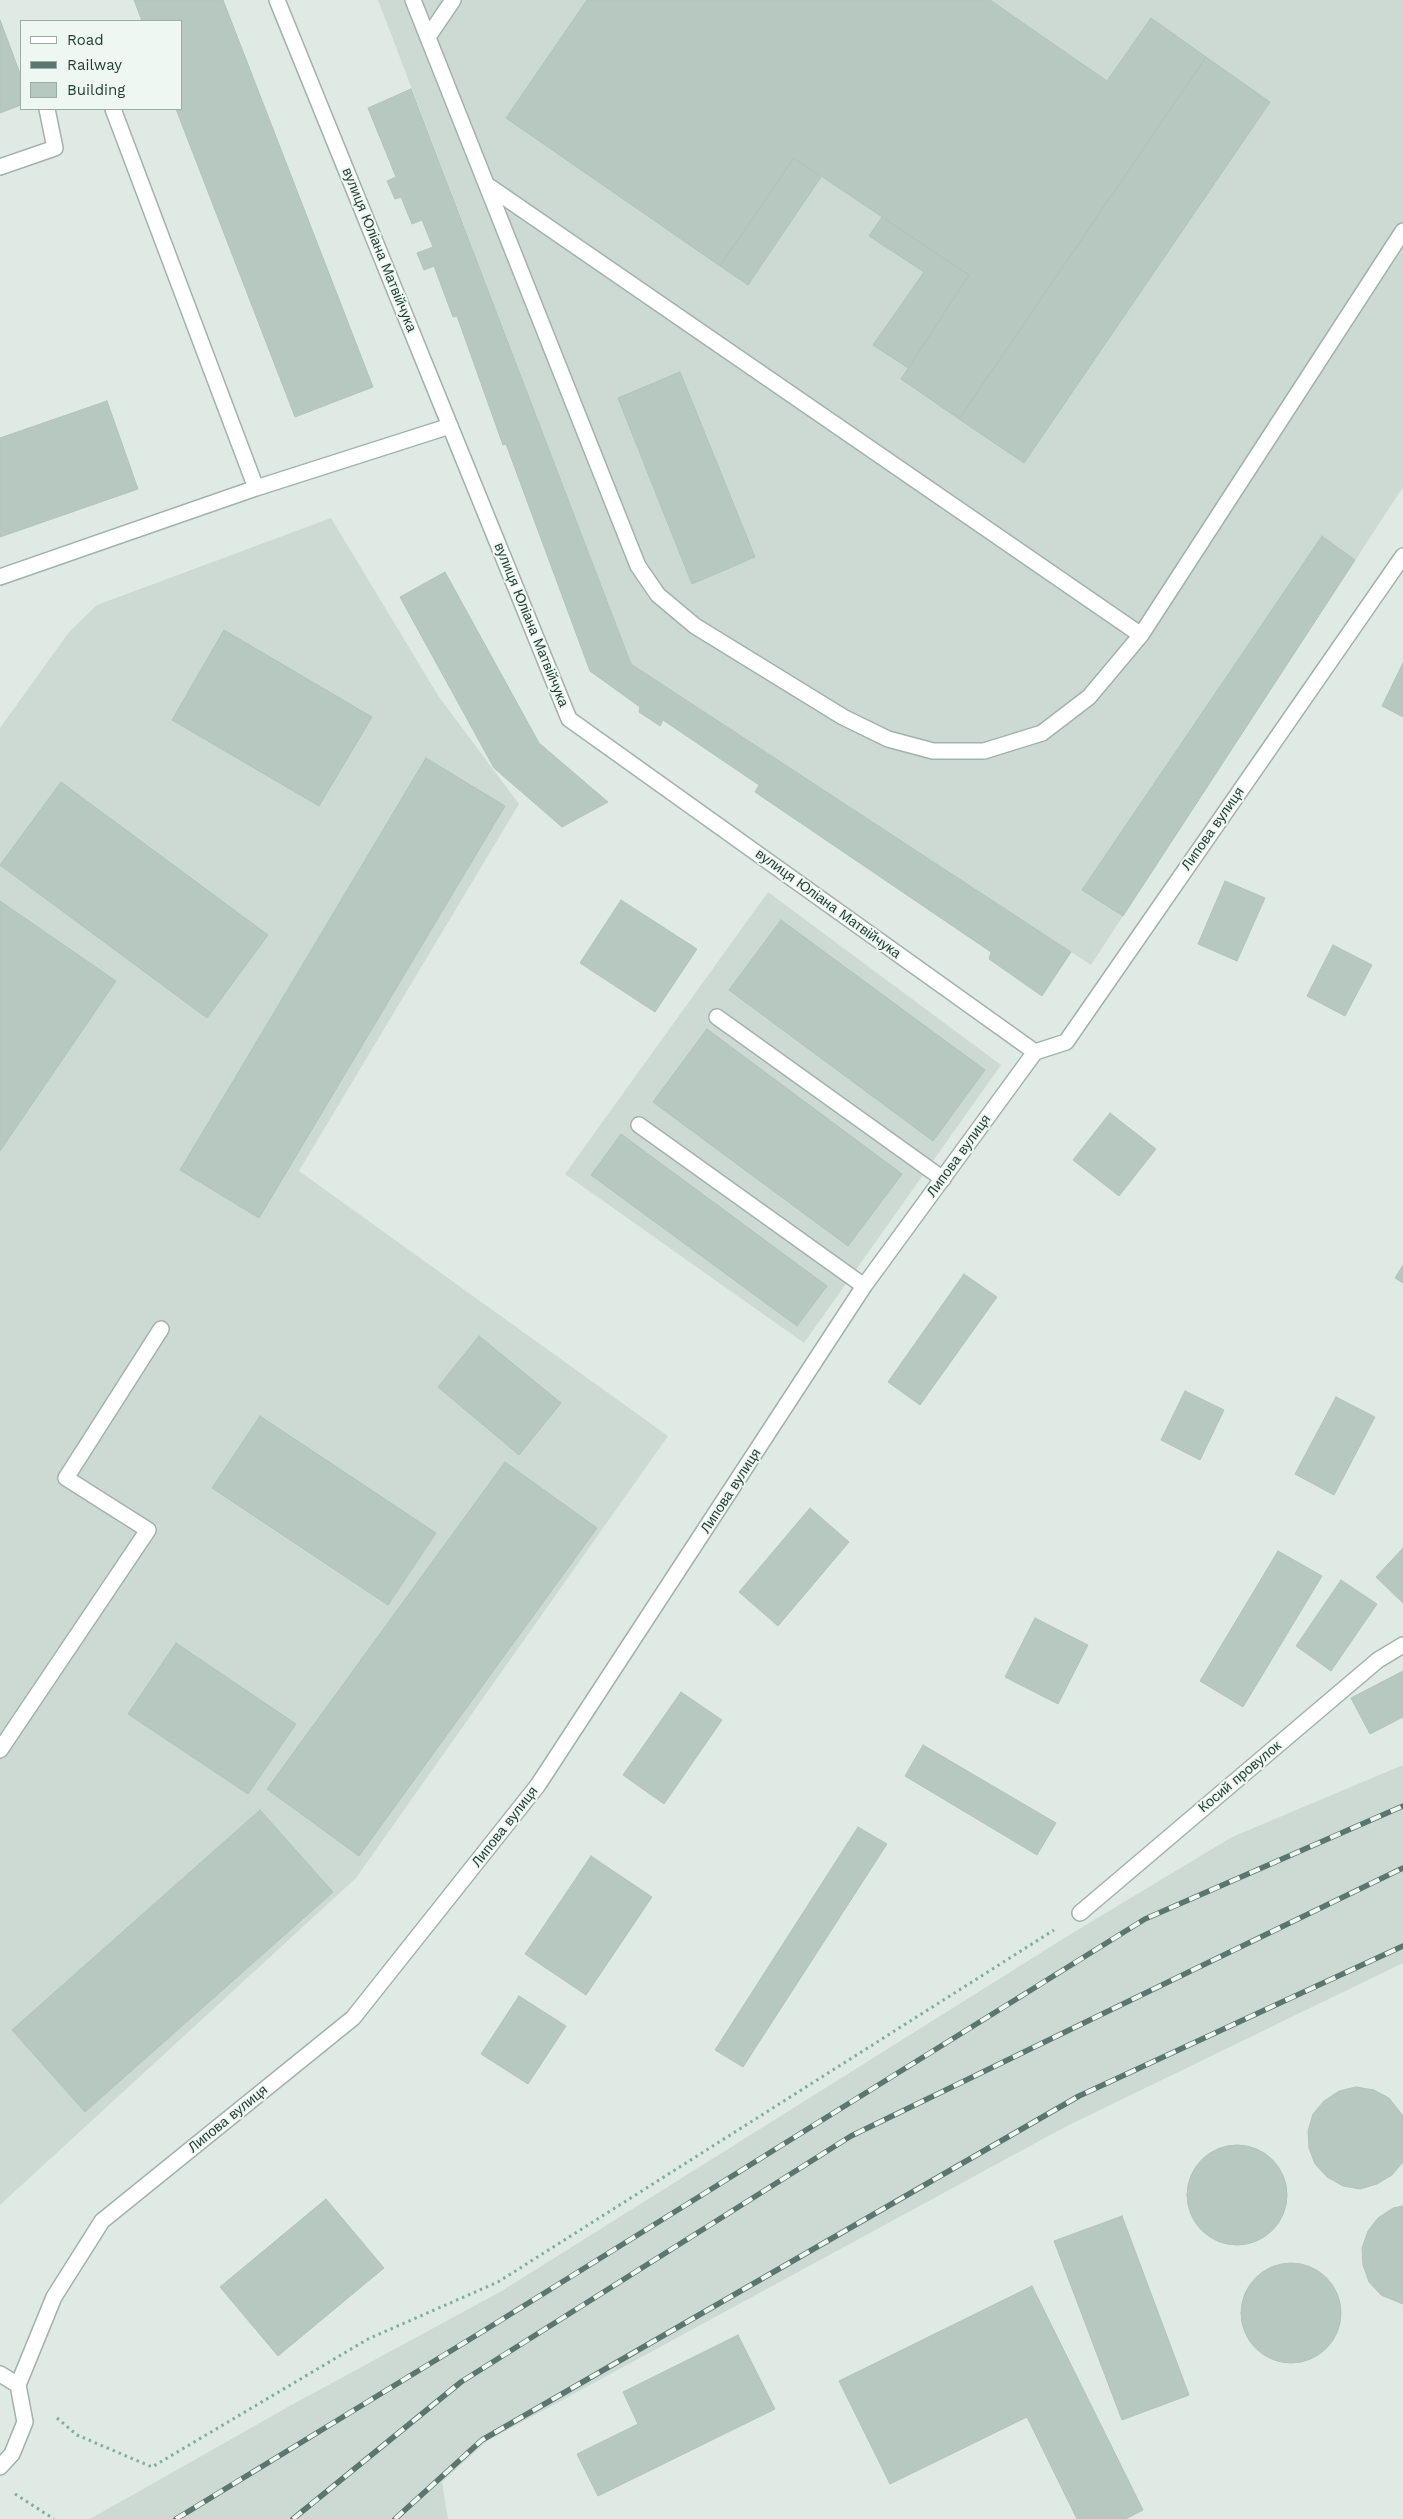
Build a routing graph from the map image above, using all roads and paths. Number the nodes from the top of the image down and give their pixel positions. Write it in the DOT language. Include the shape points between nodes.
graph roads {
  1 [pos="277,0"];
  2 [pos="413,0"];
  3 [pos="453,0"];
  4 [pos="428,37"];
  5 [pos="47,110"];
  6 [pos="113,110"];
  7 [pos="0,167"];
  8 [pos="487,185"];
  9 [pos="1403,231"];
  10 [pos="450,426"];
  11 [pos="256,488"];
  12 [pos="1403,556"];
  13 [pos="0,577"];
  14 [pos="1141,635"];
  15 [pos="717,1017"];
  16 [pos="1035,1052"];
  17 [pos="639,1125"];
  18 [pos="943,1179"];
  19 [pos="864,1286"];
  20 [pos="161,1329"];
  21 [pos="1403,1645"];
  22 [pos="0,1750"];
  23 [pos="1080,1913"];
  24 [pos="0,2374"];
  25 [pos="18,2385"];
  26 [pos="0,2467"];
  27 [pos="8,2489"];
  28 [pos="54,2519"];
  1 -- 10 [label="street, вулиця Юліана Матвійчука"];
  2 -- 4 [label="street"];
  3 -- 4 [label="street"];
  4 -- 8 [label="street"];
  5 -- 7 [label="street" via="55,148"];
  6 -- 11 [label="street"];
  8 -- 14 [label="street"];
  8 -- 14 [label="street" via="638,566 658,594 695,626 843,717 888,739 933,750 984,751 1042,733 1089,697"];
  9 -- 14 [label="street"];
  10 -- 11 [label="street"];
  10 -- 16 [label="street, вулиця Юліана Матвійчука" via="568,719"];
  11 -- 13 [label="street"];
  12 -- 16 [label="street, Липова вулиця" via="1066,1042"];
  15 -- 18 [label="street"];
  16 -- 18 [label="street, Липова вулиця"];
  17 -- 19 [label="street"];
  18 -- 19 [label="street, Липова вулиця"];
  19 -- 25 [label="street, Липова вулиця" via="538,1785 353,2018 102,2221 54,2297"];
  20 -- 22 [label="street" via="66,1478 148,1530"];
  21 -- 23 [label="street, Косий провулок" via="1378,1660"];
  23 -- 25 [label="path" via="498,2282 368,2339 152,2467 77,2435"];
  24 -- 25 [label="street"];
  25 -- 26 [label="street" via="25,2422 12,2454"];
  27 -- 28 [label="path"];
}
